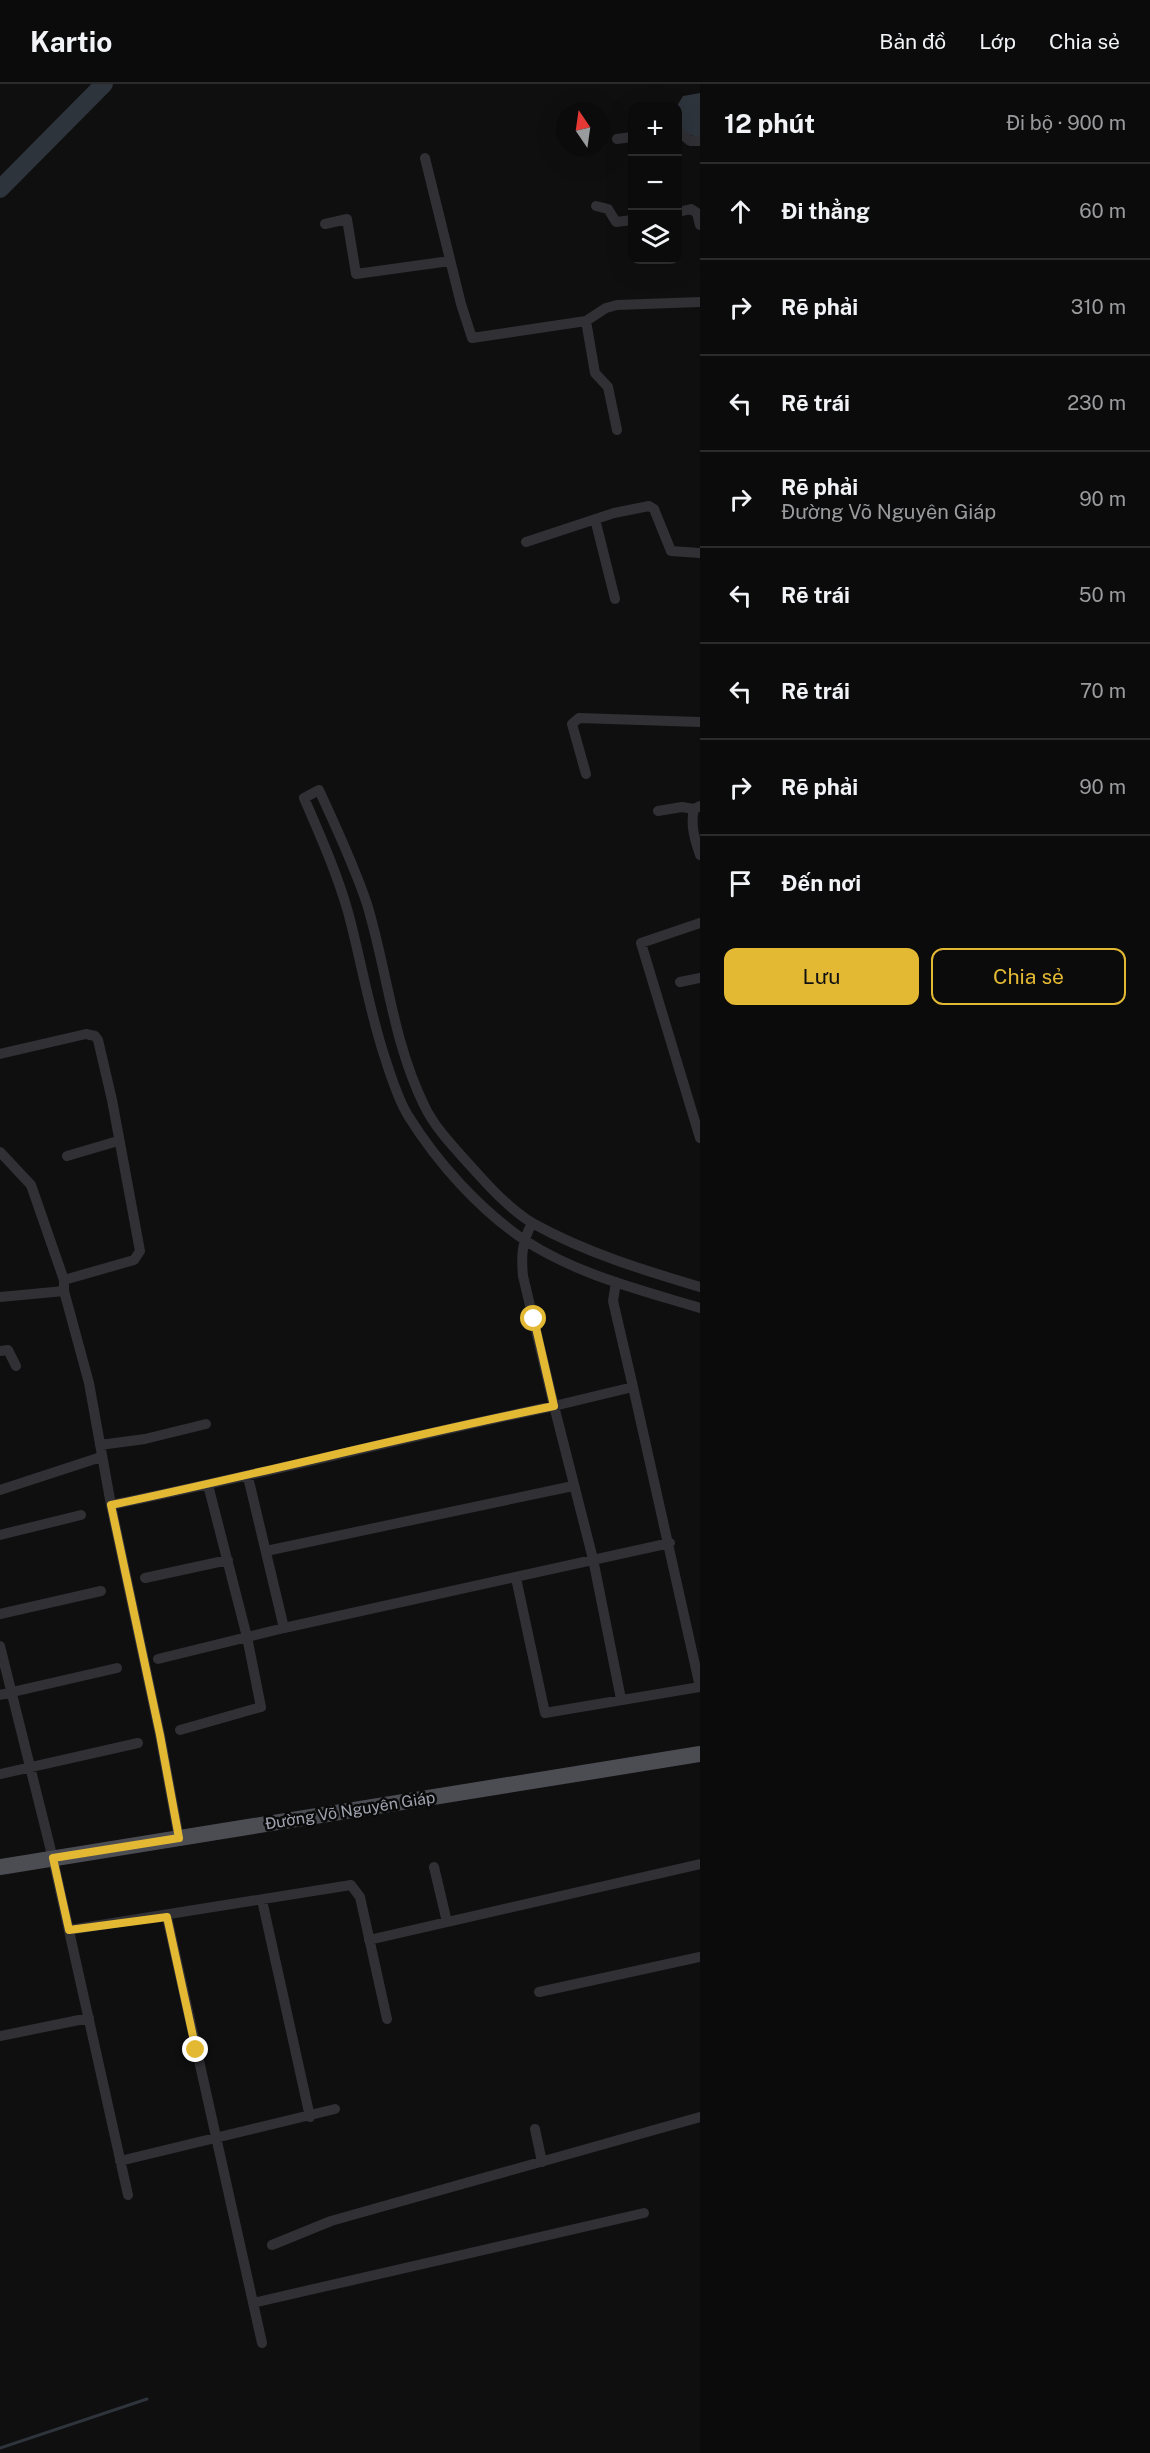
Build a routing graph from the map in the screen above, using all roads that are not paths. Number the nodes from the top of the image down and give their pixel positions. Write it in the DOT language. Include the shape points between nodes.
graph roads {
  1 [pos="682,134"];
  2 [pos="628,137"];
  3 [pos="617,139"];
  4 [pos="700,141"];
  5 [pos="425,158"];
  6 [pos="596,206"];
  7 [pos="682,211"];
  8 [pos="628,221"];
  9 [pos="326,224"];
  10 [pos="700,225"];
  11 [pos="450,261"];
  12 [pos="700,302"];
  13 [pos="586,321"];
  14 [pos="617,430"];
  15 [pos="595,519"];
  16 [pos="526,542"];
  17 [pos="700,553"];
  18 [pos="615,599"];
  19 [pos="700,722"];
  20 [pos="586,774"];
  21 [pos="697,808"];
  22 [pos="658,811"];
  23 [pos="700,855"];
  24 [pos="700,923"];
  25 [pos="700,978"];
  26 [pos="680,982"];
  27 [pos="0,1054"];
  28 [pos="700,1138"];
  29 [pos="118,1141"];
  30 [pos="0,1152"];
  31 [pos="67,1156"];
  32 [pos="532,1223"];
  33 [pos="524,1240"];
  34 [pos="616,1282"];
  35 [pos="64,1285"];
  36 [pos="700,1287"];
  37 [pos="700,1294"];
  38 [pos="0,1297"];
  39 [pos="698,1308"];
  40 [pos="0,1351"];
  41 [pos="16,1366"];
  42 [pos="633,1388"];
  43 [pos="554,1406"];
  44 [pos="206,1424"];
  45 [pos="100,1445"];
  46 [pos="101,1457"];
  47 [pos="248,1477"];
  48 [pos="208,1485"];
  49 [pos="573,1486"];
  50 [pos="0,1490"];
  51 [pos="111,1505"];
  52 [pos="81,1515"];
  53 [pos="0,1535"];
  54 [pos="670,1543"];
  55 [pos="266,1551"];
  56 [pos="593,1559"];
  57 [pos="228,1560"];
  58 [pos="145,1578"];
  59 [pos="516,1578"];
  60 [pos="101,1591"];
  61 [pos="0,1614"];
  62 [pos="284,1628"];
  63 [pos="248,1637"];
  64 [pos="0,1646"];
  65 [pos="158,1659"];
  66 [pos="117,1668"];
  67 [pos="700,1687"];
  68 [pos="6,1694"];
  69 [pos="621,1699"];
  70 [pos="180,1730"];
  71 [pos="138,1743"];
  72 [pos="700,1754"];
  73 [pos="30,1767"];
  74 [pos="0,1773"];
  75 [pos="179,1838"];
  76 [pos="53,1858"];
  77 [pos="700,1864"];
  78 [pos="0,1867"];
  79 [pos="434,1867"];
  80 [pos="262,1900"];
  81 [pos="167,1917"];
  82 [pos="447,1922"];
  83 [pos="69,1930"];
  84 [pos="369,1940"];
  85 [pos="700,1957"];
  86 [pos="539,1992"];
  87 [pos="89,2018"];
  88 [pos="387,2019"];
  89 [pos="0,2036"];
  90 [pos="335,2109"];
  91 [pos="310,2117"];
  92 [pos="700,2117"];
  93 [pos="535,2129"];
  94 [pos="216,2138"];
  95 [pos="120,2160"];
  96 [pos="542,2162"];
  97 [pos="128,2195"];
  98 [pos="644,2213"];
  99 [pos="272,2245"];
  100 [pos="253,2303"];
  101 [pos="262,2343"];
  1 -- 4 [label="street" via="690,141"];
  2 -- 3 [label="street"];
  5 -- 11 [label="street"];
  6 -- 8 [label="street" via="608,208 615,222"];
  7 -- 10 [label="street" via="691,209 697,213"];
  9 -- 11 [label="street" via="341,219 349,221 356,274"];
  11 -- 13 [label="street" via="472,338"];
  12 -- 13 [label="street" via="617,305"];
  13 -- 14 [label="street" via="595,373 608,387"];
  15 -- 16 [label="street"];
  15 -- 17 [label="street" via="649,506 654,509 671,550"];
  15 -- 18 [label="street"];
  19 -- 20 [label="street" via="579,718 572,724"];
  21 -- 22 [label="street"];
  21 -- 23 [label="street" via="693,832"];
  24 -- 28 [label="street" via="641,944"];
  25 -- 26 [label="street"];
  27 -- 29 [label="street" via="95,1035"];
  29 -- 31 [label="street"];
  29 -- 35 [label="street" via="140,1251 134,1260"];
  30 -- 35 [label="street" via="31,1185"];
  32 -- 33 [label="street"];
  32 -- 33 [label="street" via="495,1193 424,1107 404,1054 367,904 319,790 304,798 347,909 385,1057 408,1115 481,1205"];
  32 -- 36 [label="street" via="617,1261"];
  33 -- 34 [label="street"];
  33 -- 43 [label="street" via="523,1276"];
  34 -- 39 [label="street"];
  34 -- 42 [label="street" via="613,1301"];
  35 -- 38 [label="street"];
  35 -- 45 [label="street"];
  37 -- 39 [label="street"];
  40 -- 41 [label="street" via="8,1350"];
  42 -- 43 [label="street"];
  42 -- 54 [label="street"];
  43 -- 47 [label="street" via="399,1438"];
  43 -- 49 [label="street"];
  44 -- 45 [label="street"];
  45 -- 46 [label="street"];
  46 -- 50 [label="street"];
  46 -- 51 [label="street"];
  47 -- 48 [label="street"];
  47 -- 55 [label="street"];
  48 -- 51 [label="street"];
  48 -- 57 [label="street"];
  49 -- 55 [label="street"];
  49 -- 56 [label="street"];
  51 -- 75 [label="street"];
  52 -- 53 [label="street"];
  54 -- 56 [label="street"];
  54 -- 67 [label="street"];
  55 -- 62 [label="street"];
  56 -- 59 [label="street"];
  56 -- 69 [label="street"];
  57 -- 58 [label="street"];
  57 -- 63 [label="street"];
  59 -- 62 [label="street"];
  59 -- 69 [label="street" via="545,1713"];
  60 -- 61 [label="street"];
  62 -- 63 [label="street"];
  63 -- 65 [label="street"];
  63 -- 70 [label="street" via="261,1707"];
  64 -- 68 [label="street"];
  66 -- 68 [label="street"];
  67 -- 69 [label="street"];
  68 -- 73 [label="street"];
  71 -- 73 [label="street"];
  72 -- 75 [label="main road, Đường Võ Nguyên Giáp"];
  73 -- 74 [label="street"];
  73 -- 76 [label="street"];
  75 -- 76 [label="main road, Đường Võ Nguyên Giáp"];
  76 -- 78 [label="main road, Đường Võ Nguyên Giáp"];
  76 -- 83 [label="street"];
  77 -- 82 [label="street"];
  79 -- 82 [label="street"];
  80 -- 81 [label="street"];
  80 -- 84 [label="street" via="351,1885 360,1897"];
  80 -- 91 [label="street"];
  81 -- 83 [label="street"];
  81 -- 94 [label="street"];
  82 -- 84 [label="street"];
  83 -- 87 [label="street"];
  84 -- 88 [label="street"];
  85 -- 86 [label="street"];
  87 -- 89 [label="street"];
  87 -- 95 [label="street"];
  90 -- 91 [label="street"];
  91 -- 94 [label="street"];
  92 -- 96 [label="street"];
  93 -- 96 [label="street"];
  94 -- 95 [label="street"];
  94 -- 100 [label="street"];
  95 -- 97 [label="street"];
  96 -- 99 [label="street" via="331,2222"];
  98 -- 100 [label="street"];
  100 -- 101 [label="street"];
}
